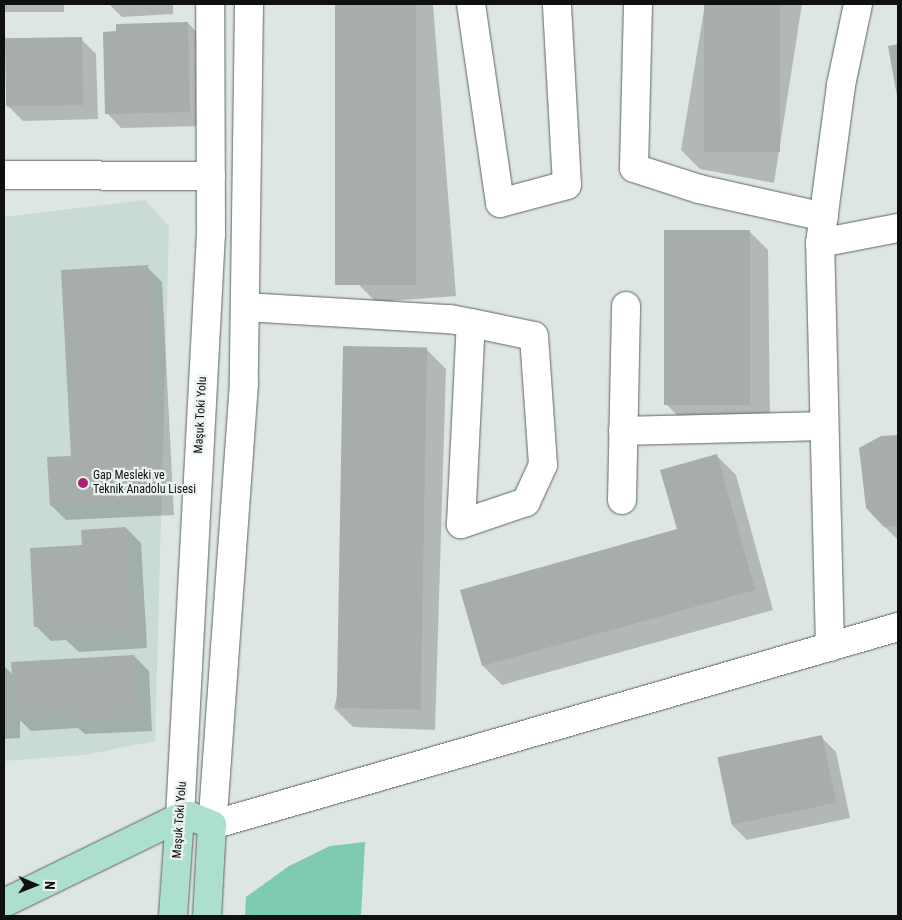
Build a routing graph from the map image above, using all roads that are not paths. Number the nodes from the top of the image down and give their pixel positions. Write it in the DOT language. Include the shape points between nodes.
graph roads {
  1 [pos="210,4"];
  2 [pos="249,4"];
  3 [pos="471,4"];
  4 [pos="557,4"];
  5 [pos="638,4"];
  6 [pos="858,4"];
  7 [pos="4,175"];
  8 [pos="211,176"];
  9 [pos="898,228"];
  10 [pos="822,230"];
  11 [pos="626,306"];
  12 [pos="245,307"];
  13 [pos="470,323"];
  14 [pos="824,426"];
  15 [pos="623,431"];
  16 [pos="622,500"];
  17 [pos="898,627"];
  18 [pos="830,647"];
  19 [pos="180,817"];
  20 [pos="212,825"];
  21 [pos="4,903"];
  22 [pos="173,916"];
  23 [pos="207,916"];
  1 -- 8 [label="street, Maşuk Toki Yolu"];
  2 -- 12 [label="street"];
  3 -- 4 [label="street" via="500,203 566,185"];
  5 -- 10 [label="street" via="634,168"];
  6 -- 10 [label="street" via="841,85"];
  7 -- 8 [label="street"];
  8 -- 19 [label="street, Maşuk Toki Yolu" via="211,234"];
  9 -- 10 [label="street"];
  10 -- 14 [label="street"];
  11 -- 15 [label="street"];
  12 -- 13 [label="street"];
  12 -- 20 [label="street" via="244,382"];
  13 -- 13 [label="street" via="534,336 543,465 526,502 461,524"];
  14 -- 15 [label="street"];
  14 -- 18 [label="street"];
  15 -- 16 [label="street"];
  17 -- 18 [label="street"];
  18 -- 20 [label="street"];
  19 -- 20 [label="main road" via="190,816"];
  19 -- 21 [label="main road"];
  19 -- 22 [label="main road, Maşuk Toki Yolu"];
  20 -- 23 [label="main road"];
}
